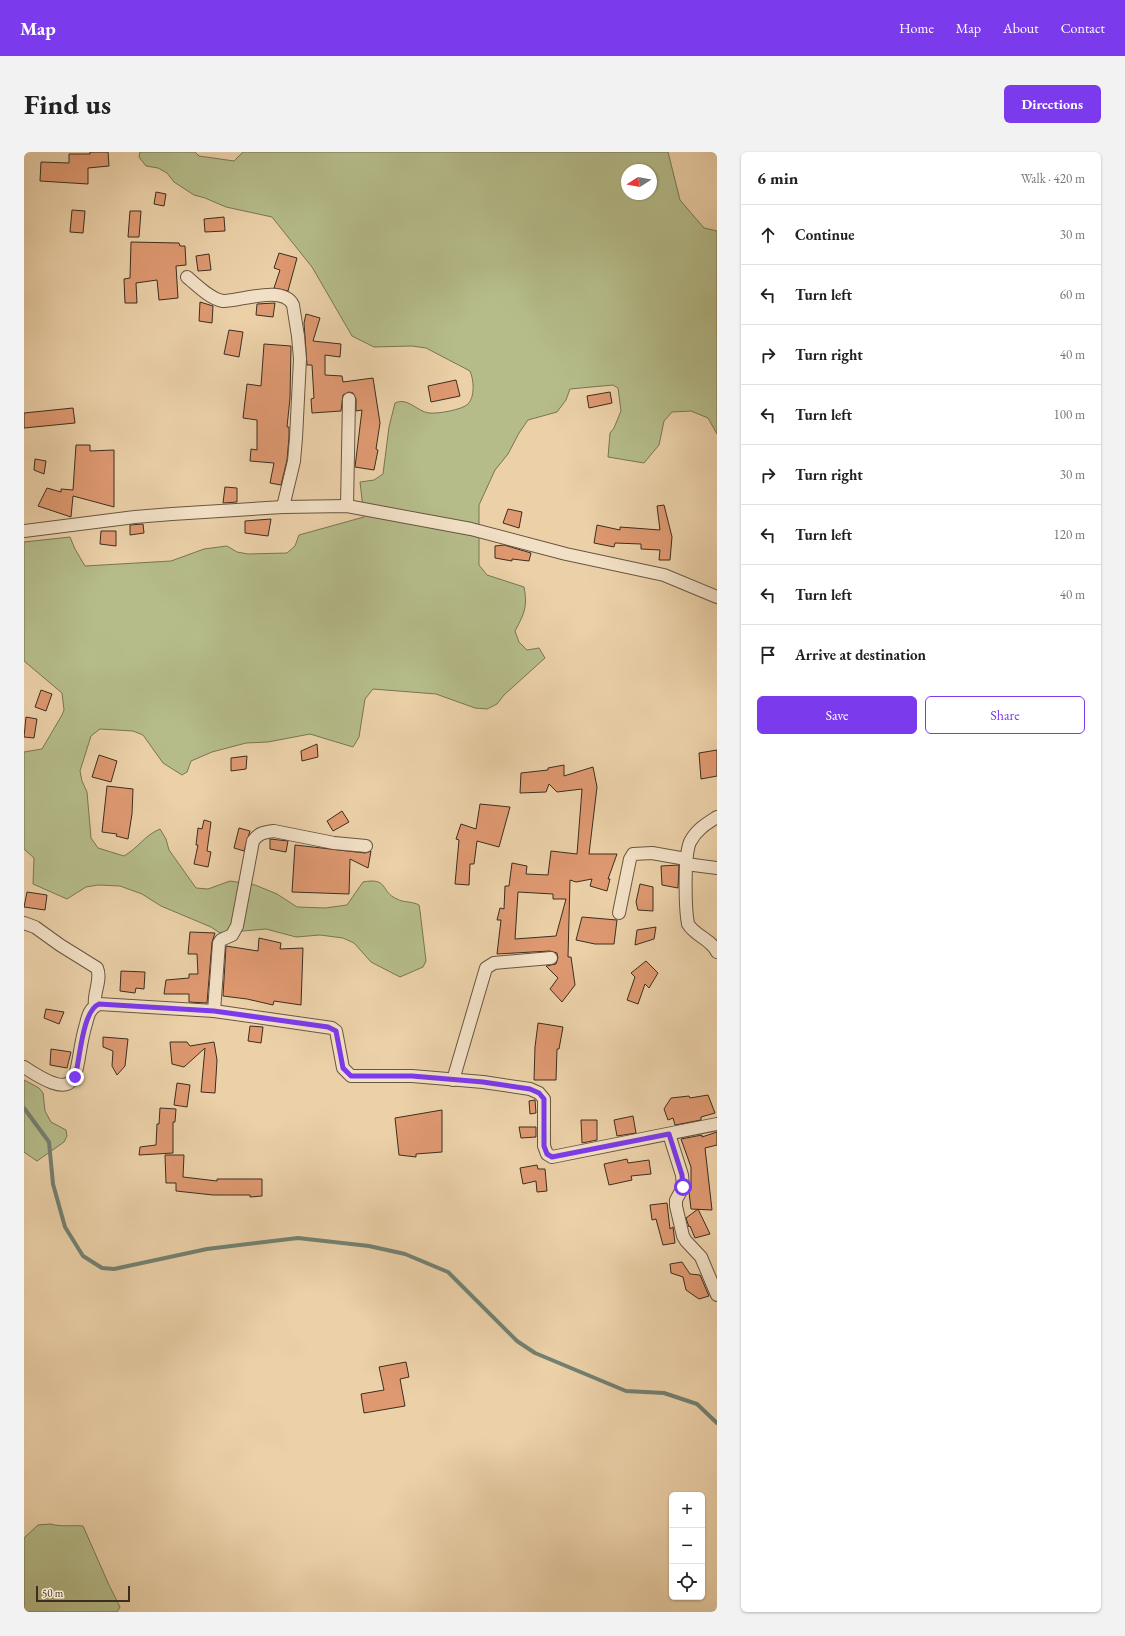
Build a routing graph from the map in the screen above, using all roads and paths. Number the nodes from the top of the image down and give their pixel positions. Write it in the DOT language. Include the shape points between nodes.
graph roads {
  1 [pos="187,277"];
  2 [pos="349,399"];
  3 [pos="347,506"];
  4 [pos="283,507"];
  5 [pos="24,531"];
  6 [pos="717,597"];
  7 [pos="717,817"];
  8 [pos="366,846"];
  9 [pos="686,862"];
  10 [pos="717,868"];
  11 [pos="619,913"];
  12 [pos="24,923"];
  13 [pos="717,952"];
  14 [pos="551,958"];
  15 [pos="95,1006"];
  16 [pos="214,1011"];
  17 [pos="24,1067"];
  18 [pos="453,1080"];
  19 [pos="717,1124"];
  20 [pos="669,1134"];
  21 [pos="717,1295"];
  1 -- 4 [label="street" via="212,297 223,301 261,295 284,298 293,305 300,359 294,461"];
  2 -- 3 [label="street"];
  3 -- 4 [label="street"];
  3 -- 6 [label="street" via="471,529 566,554 664,575"];
  4 -- 5 [label="street" via="142,516"];
  7 -- 9 [label="street" via="695,834 690,842"];
  8 -- 16 [label="street" via="334,843 274,831 256,837 253,841 237,926 232,935 219,943"];
  9 -- 10 [label="street"];
  9 -- 11 [label="street" via="652,852 633,854"];
  9 -- 13 [label="street" via="688,924"];
  12 -- 15 [label="street" via="35,927 97,968 99,976"];
  14 -- 18 [label="street" via="494,963 486,968"];
  15 -- 16 [label="street" via="104,1003"];
  15 -- 17 [label="street" via="88,1015 81,1038 75,1077 71,1081 63,1085 52,1084"];
  16 -- 18 [label="street" via="332,1028 336,1031 343,1068 351,1076 412,1076"];
  18 -- 20 [label="street" via="521,1087 539,1093 544,1099 544,1146 547,1154 552,1157"];
  19 -- 20 [label="street"];
  20 -- 21 [label="street" via="682,1175 683,1187 676,1200 676,1206 683,1236 701,1257"];
}
